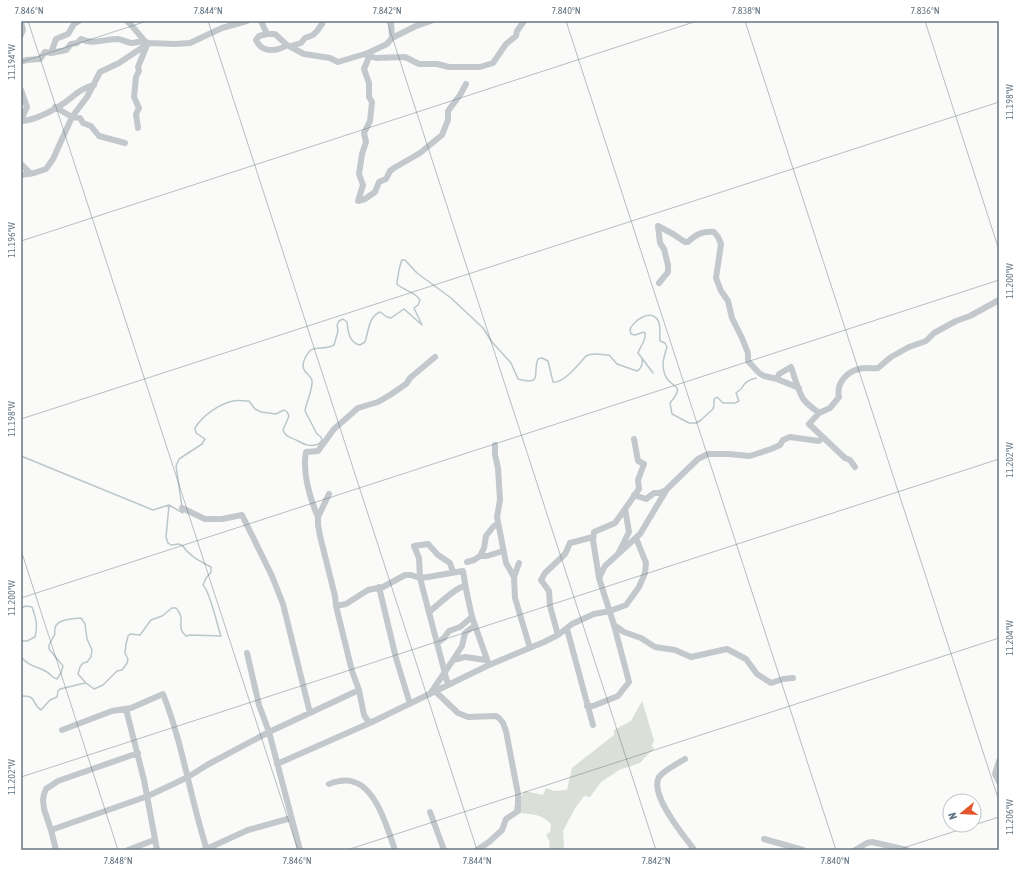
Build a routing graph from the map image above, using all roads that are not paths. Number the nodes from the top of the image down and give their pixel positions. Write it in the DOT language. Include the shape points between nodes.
graph roads {
  1 [pos="79,21"];
  2 [pos="127,21"];
  3 [pos="246,21"];
  4 [pos="261,21"];
  5 [pos="390,21"];
  6 [pos="431,21"];
  7 [pos="524,21"];
  8 [pos="21,22"];
  9 [pos="414,23"];
  10 [pos="322,24"];
  11 [pos="267,34"];
  12 [pos="21,35"];
  13 [pos="392,38"];
  14 [pos="146,43"];
  15 [pos="289,46"];
  16 [pos="51,53"];
  17 [pos="367,54"];
  18 [pos="21,62"];
  19 [pos="466,84"];
  20 [pos="94,85"];
  21 [pos="21,90"];
  22 [pos="55,107"];
  23 [pos="72,117"];
  24 [pos="21,120"];
  25 [pos="138,128"];
  26 [pos="125,143"];
  27 [pos="21,164"];
  28 [pos="31,174"];
  29 [pos="21,175"];
  30 [pos="659,283"];
  31 [pos="999,300"];
  32 [pos="436,358"];
  33 [pos="776,378"];
  34 [pos="799,388"];
  35 [pos="819,413"];
  36 [pos="823,437"];
  37 [pos="634,439"];
  38 [pos="495,445"];
  39 [pos="855,467"];
  40 [pos="667,489"];
  41 [pos="330,494"];
  42 [pos="634,494"];
  43 [pos="182,508"];
  44 [pos="625,509"];
  45 [pos="318,517"];
  46 [pos="498,523"];
  47 [pos="593,537"];
  48 [pos="636,538"];
  49 [pos="503,551"];
  50 [pos="619,552"];
  51 [pos="480,556"];
  52 [pos="467,562"];
  53 [pos="519,563"];
  54 [pos="453,572"];
  55 [pos="514,577"];
  56 [pos="420,578"];
  57 [pos="599,578"];
  58 [pos="465,586"];
  59 [pos="378,588"];
  60 [pos="336,606"];
  61 [pos="610,611"];
  62 [pos="429,612"];
  63 [pos="472,617"];
  64 [pos="475,625"];
  65 [pos="614,625"];
  66 [pos="567,629"];
  67 [pos="558,635"];
  68 [pos="437,643"];
  69 [pos="530,648"];
  70 [pos="247,653"];
  71 [pos="453,660"];
  72 [pos="487,663"];
  73 [pos="444,672"];
  74 [pos="793,678"];
  75 [pos="448,685"];
  76 [pos="359,690"];
  77 [pos="436,692"];
  78 [pos="429,695"];
  79 [pos="410,704"];
  80 [pos="587,706"];
  81 [pos="126,709"];
  82 [pos="310,713"];
  83 [pos="372,722"];
  84 [pos="593,724"];
  85 [pos="62,730"];
  86 [pos="269,732"];
  87 [pos="138,753"];
  88 [pos="685,759"];
  89 [pos="999,762"];
  90 [pos="277,764"];
  91 [pos="188,776"];
  92 [pos="999,782"];
  93 [pos="329,784"];
  94 [pos="148,796"];
  95 [pos="430,812"];
  96 [pos="292,818"];
  97 [pos="51,830"];
  98 [pos="764,838"];
  99 [pos="154,840"];
  100 [pos="56,850"];
  101 [pos="128,850"];
  102 [pos="157,850"];
  103 [pos="206,850"];
  104 [pos="300,850"];
  105 [pos="395,850"];
  106 [pos="444,850"];
  107 [pos="477,850"];
  108 [pos="691,850"];
  109 [pos="803,850"];
  110 [pos="855,850"];
  111 [pos="907,850"];
  1 -- 16 [label="street" via="68,34 56,38"];
  2 -- 14 [label="street" via="134,26 137,34"];
  3 -- 14 [label="street" via="222,28 190,43"];
  4 -- 11 [label="street"];
  5 -- 13 [label="street"];
  6 -- 9 [label="street"];
  7 -- 17 [label="street" via="516,36 506,44 493,63 480,67 419,64 405,57 376,58"];
  8 -- 12 [label="street"];
  9 -- 13 [label="street"];
  10 -- 15 [label="street" via="313,35 301,43"];
  11 -- 15 [label="street" via="274,34"];
  11 -- 15 [label="street" via="259,36 256,40 266,50"];
  13 -- 17 [label="street" via="387,44"];
  14 -- 16 [label="street" via="131,43 120,39 87,42 81,39 66,50"];
  14 -- 20 [label="street" via="119,63 100,72"];
  14 -- 25 [label="street" via="138,67 134,97 139,108 136,114"];
  15 -- 17 [label="street" via="304,54 330,58 338,62"];
  16 -- 18 [label="street" via="45,52 40,59"];
  17 -- 19 [label="street" via="364,69 372,102 370,121 364,133 366,142 359,174 363,185 357,202 375,192 379,182 386,179 390,171 420,153 442,134 448,120 448,111"];
  20 -- 22 [label="street" via="85,87"];
  20 -- 23 [label="street"];
  21 -- 24 [label="street" via="26,107"];
  22 -- 23 [label="street"];
  22 -- 24 [label="street" via="32,120"];
  23 -- 26 [label="street" via="80,118 99,136"];
  23 -- 28 [label="street" via="46,169"];
  27 -- 28 [label="street"];
  28 -- 29 [label="street"];
  30 -- 33 [label="street" via="668,272 668,265 660,243 658,226 684,242 688,242 697,234 714,232 721,244 716,278 728,301 732,318 748,353 748,361 759,373"];
  31 -- 35 [label="street" via="934,333 926,341 891,357 878,368 859,369 848,375 839,383 839,397 830,408"];
  32 -- 45 [label="street" via="390,395 358,408 334,429 318,451 306,452 304,461 309,489"];
  33 -- 34 [label="street"];
  33 -- 34 [label="street" via="791,367"];
  34 -- 35 [label="street" via="804,400"];
  35 -- 36 [label="street" via="809,424"];
  36 -- 39 [label="street"];
  36 -- 40 [label="street" via="819,441 790,437 783,440 780,445 750,456 708,454"];
  37 -- 42 [label="street" via="638,461 644,464 638,480 638,489"];
  38 -- 46 [label="street" via="500,500"];
  40 -- 42 [label="street" via="646,499"];
  40 -- 48 [label="street" via="646,526"];
  41 -- 45 [label="street"];
  42 -- 44 [label="street"];
  43 -- 82 [label="street" via="205,519 242,515 283,604"];
  44 -- 47 [label="street" via="615,523 594,532"];
  44 -- 50 [label="street" via="629,532"];
  45 -- 60 [label="street"];
  46 -- 49 [label="street"];
  46 -- 51 [label="street" via="486,536"];
  47 -- 57 [label="street"];
  47 -- 67 [label="street" via="570,542 564,554 541,580 549,591 550,606"];
  48 -- 50 [label="street"];
  48 -- 61 [label="street" via="646,563 644,573 639,587 626,605"];
  49 -- 51 [label="street"];
  49 -- 55 [label="street"];
  50 -- 57 [label="street" via="605,566"];
  51 -- 52 [label="street"];
  53 -- 55 [label="street"];
  54 -- 56 [label="street"];
  54 -- 56 [label="street" via="450,563 428,544 414,546 419,558"];
  54 -- 58 [label="street" via="463,571"];
  55 -- 69 [label="street" via="515,598"];
  56 -- 59 [label="street" via="405,575"];
  56 -- 62 [label="street"];
  57 -- 61 [label="street"];
  58 -- 62 [label="street" via="451,593"];
  58 -- 63 [label="street"];
  59 -- 60 [label="street" via="368,590 346,604"];
  59 -- 79 [label="street"];
  60 -- 76 [label="street"];
  61 -- 65 [label="street"];
  61 -- 66 [label="street" via="594,614"];
  62 -- 68 [label="street"];
  63 -- 64 [label="street"];
  63 -- 68 [label="street" via="460,627 449,631"];
  64 -- 71 [label="street" via="465,634 462,646"];
  64 -- 72 [label="street"];
  65 -- 74 [label="street" via="655,647 675,650 690,657 727,649 746,659 757,674 771,683"];
  65 -- 80 [label="street" via="629,682 618,696"];
  66 -- 67 [label="street"];
  66 -- 80 [label="street"];
  67 -- 69 [label="street"];
  68 -- 73 [label="street"];
  69 -- 72 [label="street"];
  70 -- 86 [label="street" via="259,706"];
  71 -- 72 [label="street" via="465,657"];
  71 -- 73 [label="street"];
  72 -- 75 [label="street"];
  73 -- 75 [label="street"];
  73 -- 78 [label="street"];
  75 -- 77 [label="street"];
  76 -- 82 [label="street"];
  76 -- 83 [label="street" via="364,714 368,721"];
  77 -- 78 [label="street"];
  77 -- 107 [label="street" via="458,713 468,717 500,718 506,731 518,794 518,811 506,819 502,830"];
  78 -- 79 [label="street"];
  79 -- 83 [label="street"];
  80 -- 84 [label="street"];
  81 -- 85 [label="street" via="112,711"];
  81 -- 87 [label="street"];
  81 -- 91 [label="street" via="163,694"];
  82 -- 86 [label="street"];
  83 -- 90 [label="street"];
  86 -- 90 [label="street"];
  86 -- 91 [label="street"];
  87 -- 94 [label="street"];
  87 -- 97 [label="street" via="58,781 46,789 44,809"];
  88 -- 108 [label="street" via="661,774 656,784 662,802 693,848"];
  89 -- 92 [label="street" via="995,774"];
  90 -- 96 [label="street"];
  91 -- 94 [label="street"];
  91 -- 103 [label="street"];
  93 -- 105 [label="street" via="354,782 369,793 382,816"];
  94 -- 97 [label="street"];
  94 -- 99 [label="street"];
  95 -- 106 [label="street"];
  96 -- 103 [label="street" via="248,830"];
  96 -- 104 [label="street"];
  97 -- 100 [label="street"];
  98 -- 109 [label="street"];
  99 -- 101 [label="street"];
  99 -- 102 [label="street"];
  110 -- 111 [label="street" via="872,842"];
}
